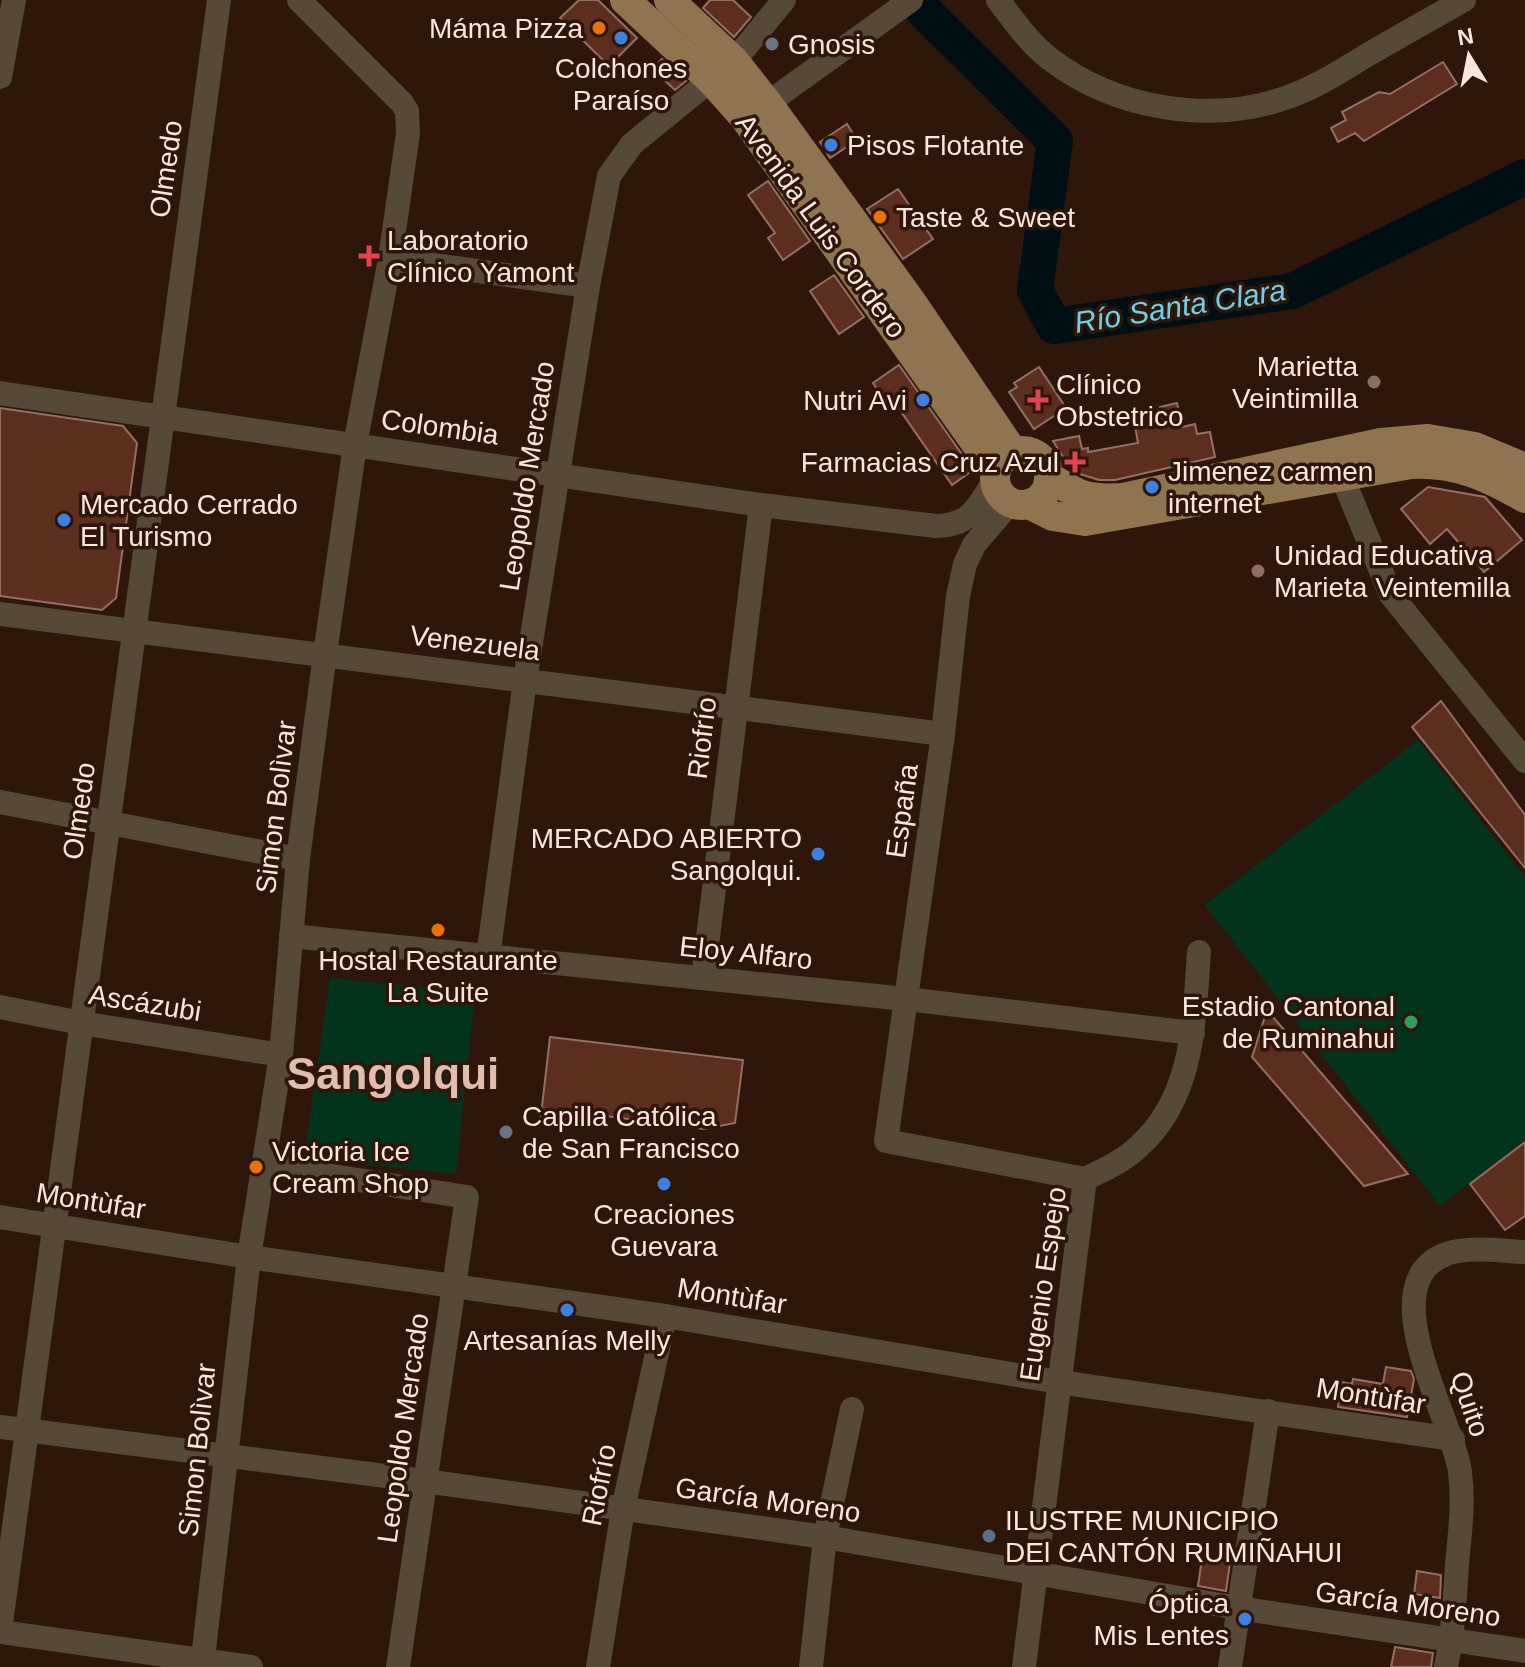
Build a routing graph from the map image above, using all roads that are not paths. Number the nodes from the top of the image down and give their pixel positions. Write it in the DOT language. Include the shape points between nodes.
graph roads {
  1 [pos="14,0"];
  2 [pos="219,0"];
  3 [pos="299,0"];
  4 [pos="625,0"];
  5 [pos="669,0"];
  6 [pos="784,0"];
  7 [pos="911,0"];
  8 [pos="998,0"];
  9 [pos="1464,0"];
  10 [pos="723,71"];
  11 [pos="0,77"];
  12 [pos="757,111"];
  13 [pos="390,259"];
  14 [pos="588,286"];
  15 [pos="0,393"];
  16 [pos="163,417"];
  17 [pos="355,445"];
  18 [pos="1337,466"];
  19 [pos="1525,468"];
  20 [pos="557,475"];
  21 [pos="1049,477"];
  22 [pos="1008,482"];
  23 [pos="1525,498"];
  24 [pos="761,505"];
  25 [pos="0,614"];
  26 [pos="134,630"];
  27 [pos="325,654"];
  28 [pos="525,680"];
  29 [pos="736,707"];
  30 [pos="943,734"];
  31 [pos="1525,761"];
  32 [pos="0,802"];
  33 [pos="108,824"];
  34 [pos="298,859"];
  35 [pos="291,936"];
  36 [pos="1199,952"];
  37 [pos="488,957"];
  38 [pos="703,978"];
  39 [pos="906,999"];
  40 [pos="0,1007"];
  41 [pos="81,1023"];
  42 [pos="1193,1033"];
  43 [pos="281,1055"];
  44 [pos="263,1165"];
  45 [pos="1085,1179"];
  46 [pos="0,1217"];
  47 [pos="54,1226"];
  48 [pos="1525,1252"];
  49 [pos="249,1257"];
  50 [pos="454,1286"];
  51 [pos="665,1316"];
  52 [pos="1059,1382"];
  53 [pos="852,1409"];
  54 [pos="1268,1411"];
  55 [pos="0,1427"];
  56 [pos="27,1429"];
  57 [pos="1453,1439"];
  58 [pos="227,1457"];
  59 [pos="425,1481"];
  60 [pos="623,1509"];
  61 [pos="825,1537"];
  62 [pos="1034,1572"];
  63 [pos="1238,1608"];
  64 [pos="0,1631"];
  65 [pos="1451,1641"];
  66 [pos="1525,1651"];
  67 [pos="202,1664"];
  68 [pos="251,1667"];
  69 [pos="398,1667"];
  70 [pos="598,1667"];
  71 [pos="811,1667"];
  72 [pos="1024,1667"];
  73 [pos="1230,1667"];
  74 [pos="1446,1667"];
  1 -- 11 [label="street"];
  2 -- 16 [label="street, Olmedo"];
  3 -- 13 [label="street, Simon Bolìvar" via="407,111"];
  4 -- 10 [label="main road, Avenida Luis Cordero"];
  5 -- 10 [label="main road, Avenida Luis Cordero"];
  6 -- 10 [label="street, Leopoldo Mercado"];
  7 -- 12 [label="street"];
  8 -- 9 [label="street" via="1028,39 1073,75 1125,99 1195,111 1242,108 1288,97"];
  10 -- 12 [label="main road, Avenida Luis Cordero"];
  10 -- 14 [label="street, Leopoldo Mercado" via="632,144 609,176"];
  12 -- 22 [label="main road, Avenida Luis Cordero" via="910,300"];
  13 -- 14 [label="street"];
  13 -- 17 [label="street, Simon Bolìvar"];
  14 -- 20 [label="street, Leopoldo Mercado"];
  15 -- 16 [label="street, Colombia"];
  16 -- 17 [label="street, Colombia"];
  16 -- 26 [label="street, Olmedo"];
  17 -- 20 [label="street, Colombia"];
  17 -- 27 [label="street, Simon Bolìvar"];
  18 -- 19 [label="main road" via="1381,443 1428,439 1475,447"];
  18 -- 21 [label="main road" via="1123,498 1089,499"];
  18 -- 22 [label="main road" via="1085,521 1053,516"];
  18 -- 23 [label="main road" via="1429,463 1492,478"];
  18 -- 31 [label="street" via="1391,595"];
  20 -- 24 [label="street, Colombia"];
  20 -- 28 [label="street, Leopoldo Mercado"];
  21 -- 22 [label="main road" via="1036,502"];
  21 -- 22 [label="main road" via="1044,461 1030,452"];
  22 -- 24 [label="street, Colombia" via="963,522 951,526"];
  22 -- 30 [label="street, España" via="965,564"];
  24 -- 29 [label="street, Riofrío"];
  25 -- 26 [label="street, Venezuela"];
  26 -- 27 [label="street, Venezuela"];
  26 -- 33 [label="street, Olmedo"];
  27 -- 28 [label="street, Venezuela"];
  27 -- 34 [label="street, Simon Bolìvar"];
  28 -- 29 [label="street, Venezuela"];
  28 -- 37 [label="street, Leopoldo Mercado"];
  29 -- 30 [label="street, Venezuela"];
  29 -- 38 [label="street, Riofrío"];
  30 -- 39 [label="street, España"];
  32 -- 33 [label="street"];
  33 -- 34 [label="street"];
  33 -- 41 [label="street, Olmedo"];
  34 -- 35 [label="street, Simon Bolìvar"];
  35 -- 37 [label="street, Eloy Alfaro"];
  35 -- 43 [label="street, Simon Bolìvar"];
  36 -- 42 [label="street, Eugenio Espejo"];
  37 -- 38 [label="street, Eloy Alfaro"];
  38 -- 39 [label="street, Eloy Alfaro"];
  39 -- 42 [label="street, Eloy Alfaro"];
  39 -- 45 [label="street, España" via="886,1141"];
  40 -- 41 [label="street, Ascázubi"];
  41 -- 43 [label="street, Ascázubi"];
  41 -- 47 [label="street, Olmedo"];
  42 -- 45 [label="street, Eugenio Espejo" via="1177,1096 1158,1125 1137,1148"];
  43 -- 44 [label="street, Simon Bolìvar"];
  44 -- 49 [label="street, Simon Bolìvar"];
  44 -- 50 [label="street, Leopoldo Mercado" via="467,1197"];
  45 -- 52 [label="street, Eugenio Espejo"];
  46 -- 47 [label="street, Montùfar"];
  47 -- 49 [label="street, Montùfar"];
  47 -- 56 [label="street, Olmedo"];
  48 -- 57 [label="street, Quito" via="1444,1255 1427,1268 1415,1288 1411,1312 1418,1348"];
  49 -- 50 [label="street, Montùfar"];
  49 -- 58 [label="street, Simon Bolìvar"];
  50 -- 51 [label="street, Montùfar"];
  50 -- 59 [label="street, Leopoldo Mercado"];
  51 -- 52 [label="street, Montùfar"];
  51 -- 60 [label="street, Riofrío"];
  52 -- 54 [label="street, Montùfar"];
  52 -- 62 [label="street, Eugenio Espejo"];
  53 -- 61 [label="street"];
  54 -- 57 [label="street, Montùfar"];
  54 -- 63 [label="street"];
  55 -- 56 [label="street, García Moreno"];
  56 -- 58 [label="street, García Moreno"];
  56 -- 64 [label="street, Olmedo"];
  57 -- 65 [label="street, Quito" via="1462,1507"];
  58 -- 59 [label="street, García Moreno"];
  58 -- 67 [label="street, Simon Bolìvar"];
  59 -- 60 [label="street, García Moreno"];
  59 -- 69 [label="street, Leopoldo Mercado"];
  60 -- 61 [label="street, García Moreno"];
  60 -- 70 [label="street, Riofrío"];
  61 -- 62 [label="street, García Moreno"];
  61 -- 71 [label="street"];
  62 -- 63 [label="street, García Moreno"];
  62 -- 72 [label="street, Eugenio Espejo"];
  63 -- 65 [label="street, García Moreno"];
  63 -- 73 [label="street"];
  64 -- 67 [label="street"];
  65 -- 66 [label="street, García Moreno"];
  65 -- 74 [label="street, Quito"];
  67 -- 68 [label="street"];
}
